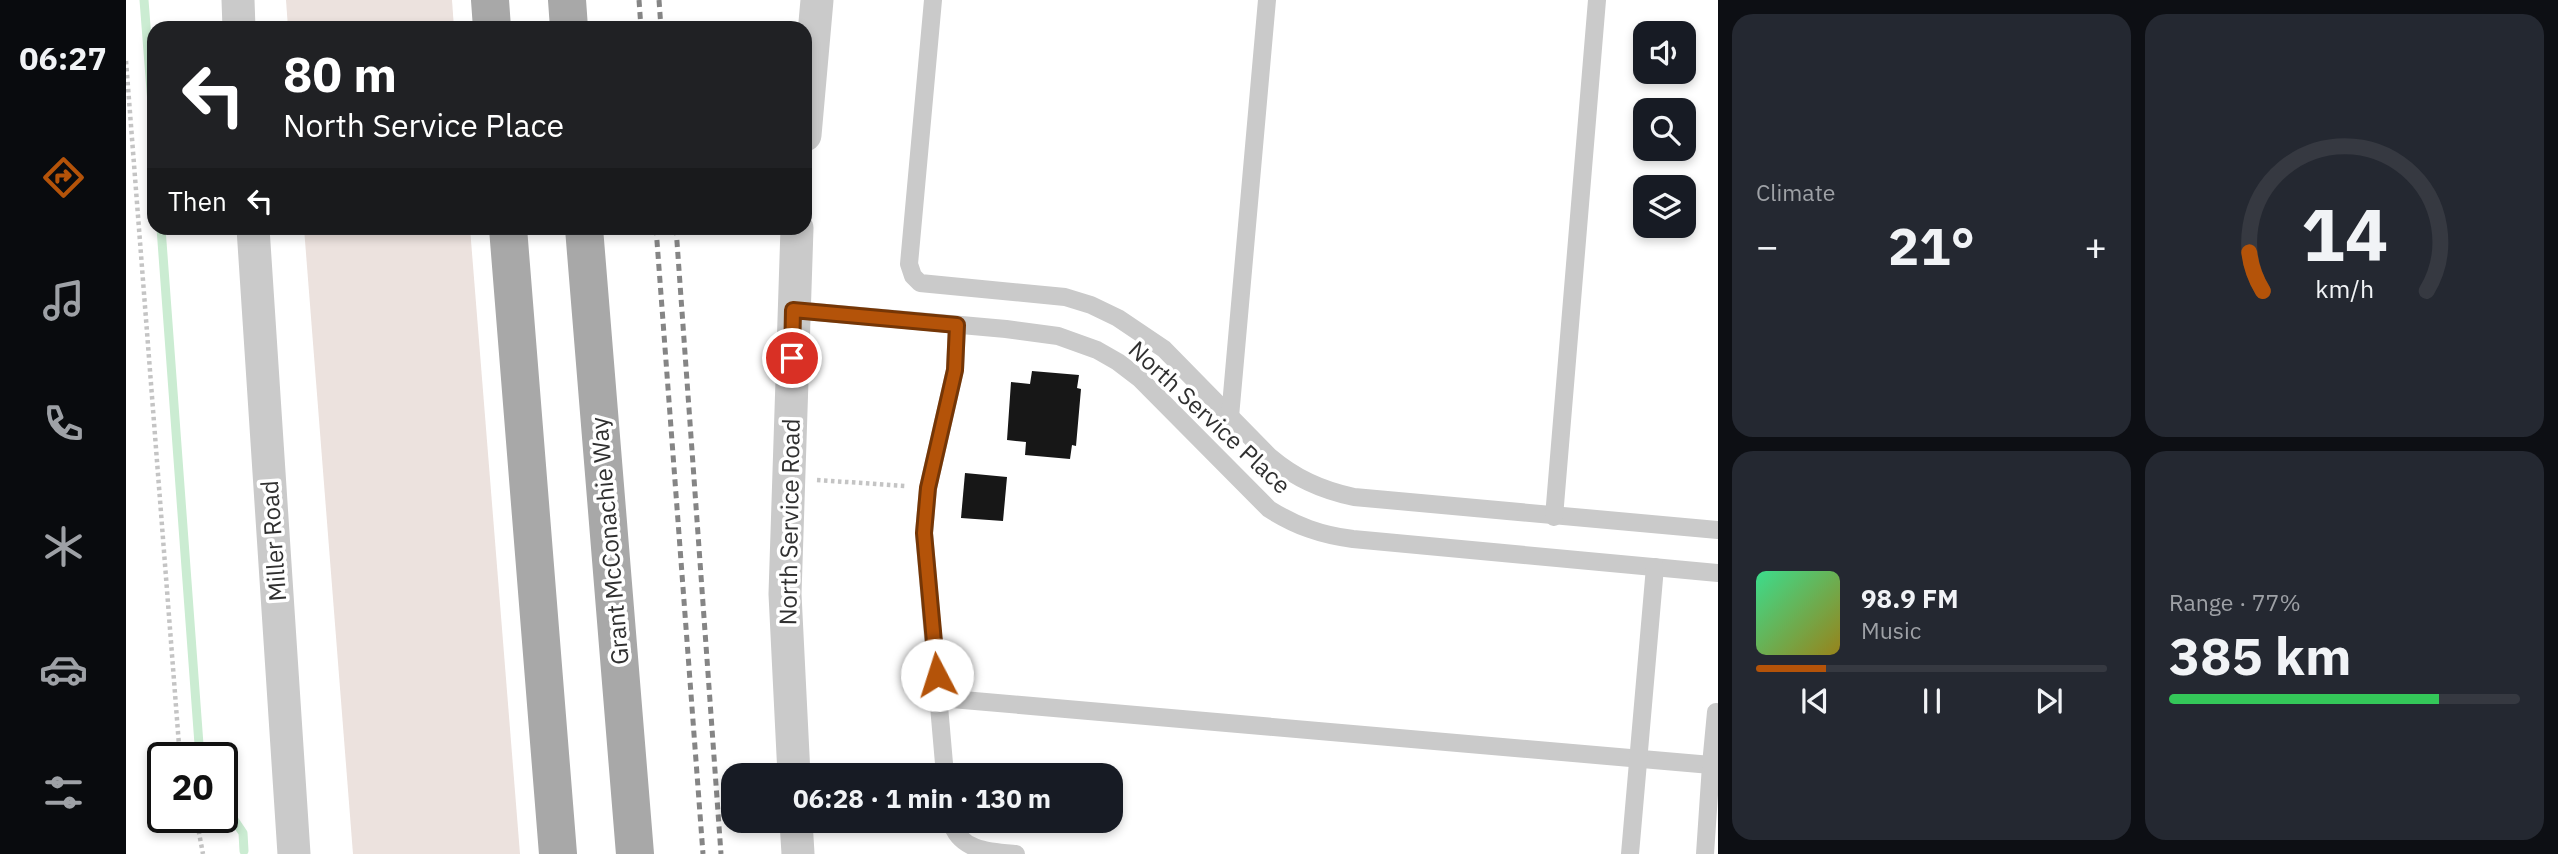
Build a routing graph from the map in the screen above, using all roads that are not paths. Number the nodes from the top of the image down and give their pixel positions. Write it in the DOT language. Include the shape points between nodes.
graph roads {
  1 [pos="238,0"];
  2 [pos="490,0"];
  3 [pos="567,0"];
  4 [pos="817,0"];
  5 [pos="933,0"];
  6 [pos="1267,0"];
  7 [pos="1597,0"];
  8 [pos="239,21"];
  9 [pos="492,21"];
  10 [pos="568,21"];
  11 [pos="812,56"];
  12 [pos="253,235"];
  13 [pos="509,235"];
  14 [pos="585,235"];
  15 [pos="797,235"];
  16 [pos="793,310"];
  17 [pos="957,325"];
  18 [pos="1230,417"];
  19 [pos="1554,517"];
  20 [pos="1718,530"];
  21 [pos="1655,567"];
  22 [pos="1718,573"];
  23 [pos="940,698"];
  24 [pos="1716,712"];
  25 [pos="1638,761"];
  26 [pos="793,763"];
  27 [pos="945,763"];
  28 [pos="1711,765"];
  29 [pos="797,833"];
  30 [pos="957,833"];
  31 [pos="294,854"];
  32 [pos="558,854"];
  33 [pos="635,854"];
  34 [pos="798,854"];
  35 [pos="1016,854"];
  36 [pos="1630,854"];
  37 [pos="1705,854"];
  1 -- 8 [label="street"];
  2 -- 9 [label="main road"];
  3 -- 10 [label="main road"];
  4 -- 11 [label="street"];
  5 -- 18 [label="lane" via="909,264 913,276 926,284 1038,293 1091,305 1164,349"];
  6 -- 18 [label="lane"];
  7 -- 19 [label="lane"];
  12 -- 31 [label="street, Miller Road"];
  13 -- 32 [label="main road"];
  14 -- 33 [label="main road, Grant McConachie Way"];
  15 -- 16 [label="street, North Service Road"];
  16 -- 17 [label="lane, North Service Place"];
  16 -- 26 [label="street, North Service Road" via="785,594"];
  17 -- 21 [label="lane, North Service Place" via="1058,336 1118,362 1269,509 1313,532"];
  17 -- 23 [label="lane" via="955,370 928,488 925,541"];
  18 -- 19 [label="lane" via="1287,472 1336,494"];
  19 -- 20 [label="lane"];
  21 -- 22 [label="lane, North Service Place"];
  21 -- 25 [label="lane"];
  23 -- 25 [label="lane"];
  23 -- 27 [label="lane"];
  24 -- 28 [label="lane"];
  25 -- 28 [label="lane"];
  25 -- 36 [label="lane"];
  28 -- 37 [label="lane"];
  29 -- 34 [label="street"];
  30 -- 35 [label="lane" via="977,849"];
}
